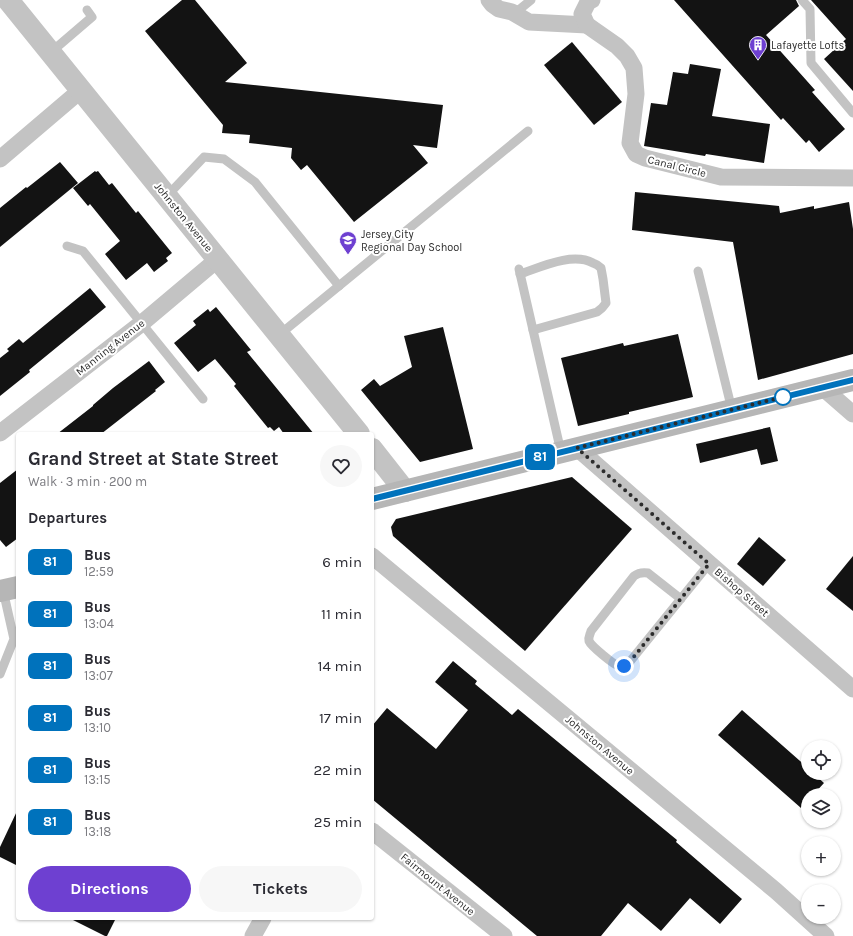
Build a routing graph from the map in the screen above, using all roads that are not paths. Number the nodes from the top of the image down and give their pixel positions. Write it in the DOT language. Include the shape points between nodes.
graph roads {
  1 [pos="8,0"];
  2 [pos="489,0"];
  3 [pos="531,0"];
  4 [pos="592,0"];
  5 [pos="802,0"];
  6 [pos="87,10"];
  7 [pos="512,12"];
  8 [pos="587,25"];
  9 [pos="50,52"];
  10 [pos="81,90"];
  11 [pos="853,113"];
  12 [pos="528,131"];
  13 [pos="0,159"];
  14 [pos="853,178"];
  15 [pos="167,196"];
  16 [pos="67,246"];
  17 [pos="218,259"];
  18 [pos="698,271"];
  19 [pos="339,286"];
  20 [pos="142,322"];
  21 [pos="533,330"];
  22 [pos="279,335"];
  23 [pos="853,380"];
  24 [pos="822,387"];
  25 [pos="203,398"];
  26 [pos="732,410"];
  27 [pos="853,414"];
  28 [pos="357,432"];
  29 [pos="0,433"];
  30 [pos="569,450"];
  31 [pos="374,452"];
  32 [pos="405,490"];
  33 [pos="374,498"];
  34 [pos="374,558"];
  35 [pos="709,564"];
  36 [pos="7,589"];
  37 [pos="681,599"];
  38 [pos="0,674"];
  39 [pos="853,689"];
  40 [pos="374,833"];
  41 [pos="262,920"];
  42 [pos="253,936"];
  43 [pos="504,936"];
  44 [pos="826,936"];
  1 -- 9 [label="street, Johnston Avenue"];
  2 -- 7 [label="street" via="499,9"];
  3 -- 7 [label="lane"];
  4 -- 8 [label="street" via="588,2 582,14"];
  5 -- 11 [label="lane" via="810,9 812,63"];
  6 -- 9 [label="lane" via="92,17"];
  7 -- 8 [label="street" via="529,22"];
  8 -- 14 [label="street, Canal Circle" via="617,46 634,68 636,94 630,143 636,154 722,177"];
  9 -- 10 [label="street, Johnston Avenue"];
  10 -- 13 [label="street"];
  10 -- 15 [label="street, Johnston Avenue"];
  12 -- 19 [label="lane"];
  15 -- 17 [label="street, Johnston Avenue"];
  15 -- 19 [label="lane" via="204,157 224,159 256,182"];
  16 -- 20 [label="lane" via="83,251"];
  17 -- 20 [label="street, Manning Avenue"];
  17 -- 22 [label="street, Johnston Avenue"];
  18 -- 26 [label="lane"];
  19 -- 22 [label="lane"];
  20 -- 25 [label="lane"];
  20 -- 29 [label="street, Manning Avenue"];
  21 -- 21 [label="lane" via="519,271 571,259 594,263 601,268 606,303 602,308 597,312"];
  21 -- 30 [label="lane"];
  22 -- 28 [label="street, Johnston Avenue"];
  23 -- 24 [label="main road"];
  24 -- 26 [label="main road"];
  24 -- 27 [label="street"];
  26 -- 30 [label="main road"];
  30 -- 32 [label="main road"];
  30 -- 35 [label="street, Bishop Street"];
  31 -- 32 [label="street"];
  32 -- 33 [label="main road"];
  34 -- 44 [label="street, Johnston Avenue" via="776,891"];
  35 -- 37 [label="lane"];
  35 -- 39 [label="street, Bishop Street"];
  36 -- 38 [label="lane" via="14,639"];
  37 -- 37 [label="lane" via="624,666 615,664 589,641 591,632 637,574 648,573"];
  40 -- 43 [label="street, Fairmount Avenue"];
  41 -- 42 [label="street"];
}
